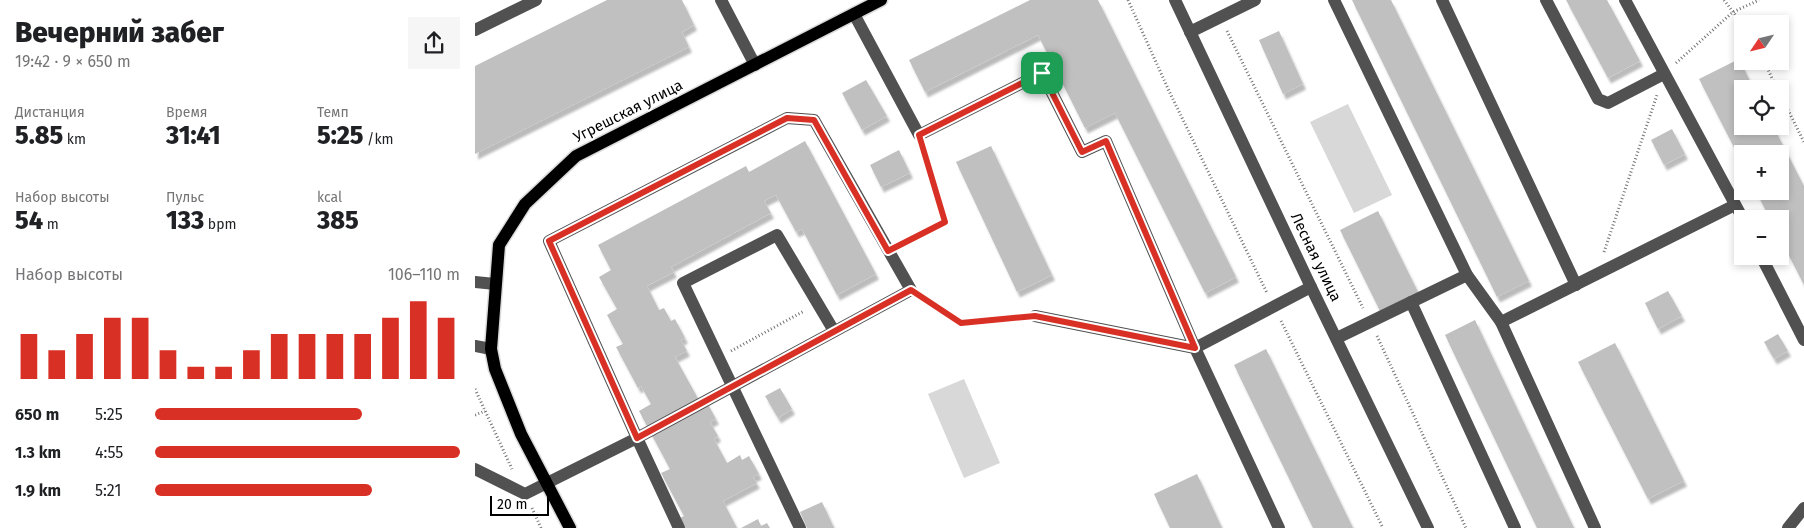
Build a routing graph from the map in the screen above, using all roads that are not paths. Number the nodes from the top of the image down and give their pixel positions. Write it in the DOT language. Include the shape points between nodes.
graph roads {
  1 [pos="536,0"];
  2 [pos="721,0"];
  3 [pos="881,0"];
  4 [pos="1175,0"];
  5 [pos="1255,0"];
  6 [pos="1334,0"];
  7 [pos="1442,0"];
  8 [pos="1546,0"];
  9 [pos="1625,0"];
  10 [pos="854,14"];
  11 [pos="475,30"];
  12 [pos="1190,32"];
  13 [pos="755,65"];
  14 [pos="1664,74"];
  15 [pos="1735,204"];
  16 [pos="1738,210"];
  17 [pos="1766,265"];
  18 [pos="1467,275"];
  19 [pos="475,282"];
  20 [pos="495,284"];
  21 [pos="1576,285"];
  22 [pos="1311,287"];
  23 [pos="1411,302"];
  24 [pos="1035,316"];
  25 [pos="1501,322"];
  26 [pos="835,331"];
  27 [pos="1337,338"];
  28 [pos="1804,340"];
  29 [pos="475,346"];
  30 [pos="1195,348"];
  31 [pos="491,349"];
  32 [pos="733,385"];
  33 [pos="637,438"];
  34 [pos="475,469"];
  35 [pos="547,484"];
  36 [pos="1804,508"];
  37 [pos="570,528"];
  38 [pos="679,528"];
  39 [pos="800,528"];
  40 [pos="1279,528"];
  41 [pos="1428,528"];
  42 [pos="1515,528"];
  43 [pos="1595,528"];
  44 [pos="1788,528"];
  1 -- 11 [label="street"];
  2 -- 13 [label="street"];
  3 -- 10 [label="main road, Угрешская улица"];
  4 -- 12 [label="street, Лесная улица"];
  5 -- 12 [label="street"];
  6 -- 18 [label="street"];
  7 -- 21 [label="street"];
  8 -- 14 [label="street" via="1598,99 1608,103"];
  9 -- 14 [label="street"];
  10 -- 13 [label="main road, Угрешская улица"];
  10 -- 30 [label="street" via="919,135 1042,73 1082,152 1106,141"];
  12 -- 22 [label="street, Лесная улица"];
  13 -- 20 [label="main road, Угрешская улица" via="576,156 525,204 499,245"];
  14 -- 15 [label="street"];
  15 -- 16 [label="street"];
  15 -- 21 [label="street"];
  17 -- 28 [label="street"];
  18 -- 23 [label="street"];
  18 -- 25 [label="street"];
  19 -- 20 [label="street"];
  20 -- 31 [label="main road, Угрешская улица"];
  21 -- 25 [label="street"];
  22 -- 27 [label="street, Лесная улица"];
  22 -- 30 [label="street"];
  23 -- 27 [label="street"];
  23 -- 42 [label="street"];
  24 -- 30 [label="street"];
  25 -- 43 [label="street"];
  26 -- 32 [label="street"];
  26 -- 32 [label="street" via="777,235 683,284"];
  26 -- 33 [label="street" via="911,290 814,120 787,118 549,241"];
  27 -- 41 [label="street, Лесная улица"];
  29 -- 31 [label="street"];
  30 -- 40 [label="street"];
  31 -- 35 [label="main road, Угрешская улица" via="495,370 521,434"];
  32 -- 33 [label="street"];
  32 -- 39 [label="street"];
  33 -- 35 [label="street"];
  33 -- 38 [label="street"];
  34 -- 35 [label="street" via="525,494"];
  35 -- 37 [label="main road, Угрешская улица"];
  36 -- 44 [label="street"];
}
